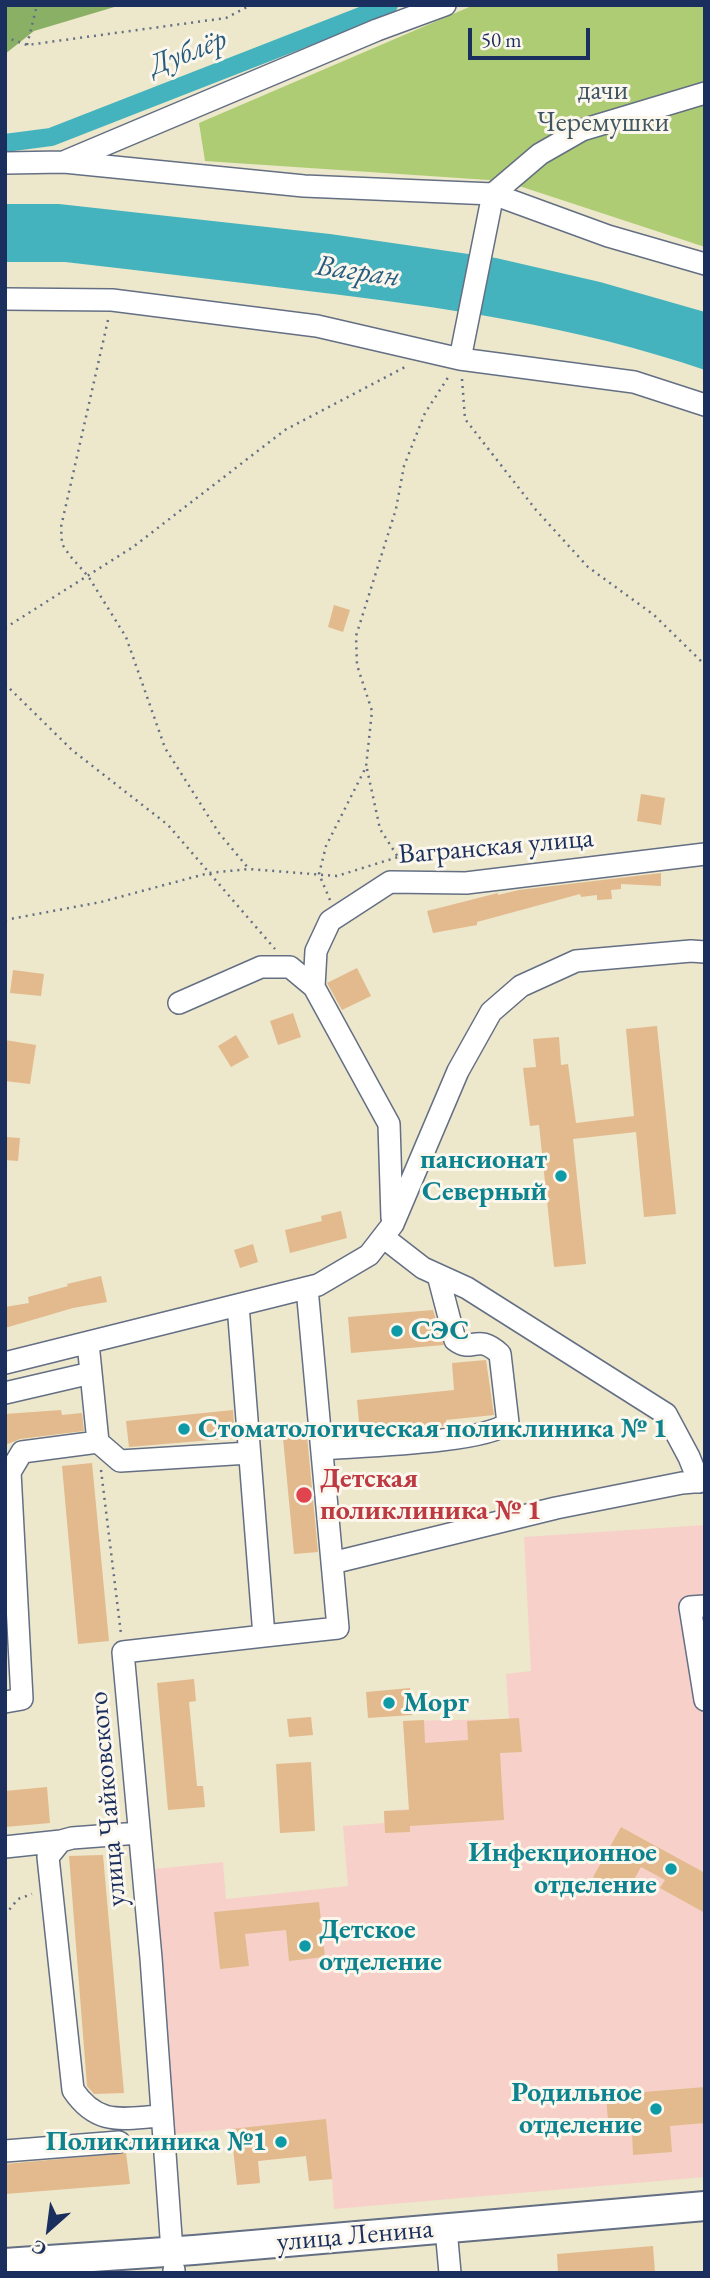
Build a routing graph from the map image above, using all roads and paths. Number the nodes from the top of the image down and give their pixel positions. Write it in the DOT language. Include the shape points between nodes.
graph roads {
  1 [pos="37,5"];
  2 [pos="251,5"];
  3 [pos="445,5"];
  4 [pos="5,37"];
  5 [pos="27,45"];
  6 [pos="705,93"];
  7 [pos="64,162"];
  8 [pos="5,163"];
  9 [pos="492,199"];
  10 [pos="705,264"];
  11 [pos="5,299"];
  12 [pos="112,300"];
  13 [pos="462,349"];
  14 [pos="433,352"];
  15 [pos="705,405"];
  16 [pos="89,576"];
  17 [pos="5,628"];
  18 [pos="705,665"];
  19 [pos="5,684"];
  20 [pos="366,767"];
  21 [pos="702,849"];
  22 [pos="398,856"];
  23 [pos="421,865"];
  24 [pos="249,869"];
  25 [pos="209,873"];
  26 [pos="320,874"];
  27 [pos="5,920"];
  28 [pos="331,920"];
  29 [pos="705,952"];
  30 [pos="290,967"];
  31 [pos="314,987"];
  32 [pos="179,1003"];
  33 [pos="388,1230"];
  34 [pos="438,1275"];
  35 [pos="307,1288"];
  36 [pos="238,1305"];
  37 [pos="88,1343"];
  38 [pos="5,1363"];
  39 [pos="91,1373"];
  40 [pos="5,1393"];
  41 [pos="98,1442"];
  42 [pos="322,1448"];
  43 [pos="250,1453"];
  44 [pos="8,1472"];
  45 [pos="702,1482"];
  46 [pos="332,1563"];
  47 [pos="705,1606"];
  48 [pos="264,1636"];
  49 [pos="123,1652"];
  50 [pos="705,1700"];
  51 [pos="5,1702"];
  52 [pos="139,1833"];
  53 [pos="61,1841"];
  54 [pos="5,1847"];
  55 [pos="13,1904"];
  56 [pos="5,1915"];
  57 [pos="162,2109"];
  58 [pos="119,2142"];
  59 [pos="5,2151"];
  60 [pos="705,2206"];
  61 [pos="446,2229"];
  62 [pos="5,2263"];
  63 [pos="173,2265"];
  64 [pos="450,2273"];
  1 -- 5 [label="path"];
  2 -- 5 [label="path" via="226,18"];
  3 -- 7 [label="street"];
  4 -- 5 [label="path"];
  6 -- 9 [label="street" via="582,130 540,155"];
  7 -- 8 [label="street"];
  7 -- 9 [label="street"];
  9 -- 10 [label="street"];
  9 -- 13 [label="street"];
  11 -- 12 [label="street"];
  12 -- 14 [label="street" via="317,326"];
  12 -- 16 [label="path" via="61,527 62,544"];
  13 -- 14 [label="street"];
  13 -- 15 [label="street" via="634,382"];
  13 -- 18 [label="path" via="465,419 536,510 588,567 654,615"];
  13 -- 20 [label="path" via="425,413 404,466 396,509 356,636 357,665 372,711"];
  14 -- 16 [label="path" via="285,430"];
  16 -- 17 [label="path"];
  16 -- 24 [label="path" via="125,637 166,748 219,833"];
  19 -- 25 [label="path" via="72,750 168,825"];
  20 -- 22 [label="path" via="380,829"];
  20 -- 26 [label="path" via="326,846"];
  21 -- 28 [label="street, Вагранская улица" via="466,883 390,882"];
  22 -- 23 [label="path"];
  22 -- 26 [label="path" via="337,876"];
  24 -- 25 [label="path"];
  24 -- 26 [label="path"];
  25 -- 27 [label="path" via="101,902"];
  25 -- 30 [label="path"];
  26 -- 28 [label="path" via="331,901"];
  28 -- 31 [label="street" via="316,951"];
  29 -- 33 [label="street" via="576,961 521,986 491,1012 458,1071"];
  30 -- 31 [label="street"];
  30 -- 32 [label="street" via="261,967"];
  31 -- 33 [label="street" via="389,1124"];
  33 -- 34 [label="street" via="423,1268"];
  33 -- 35 [label="street" via="369,1255"];
  34 -- 42 [label="street" via="455,1340 468,1346 481,1341 500,1354 508,1423 474,1436"];
  34 -- 45 [label="street" via="467,1288 666,1414"];
  35 -- 36 [label="street"];
  35 -- 42 [label="street"];
  36 -- 37 [label="street"];
  36 -- 43 [label="street"];
  37 -- 38 [label="street"];
  37 -- 39 [label="street"];
  39 -- 40 [label="street"];
  39 -- 41 [label="street"];
  41 -- 43 [label="street" via="120,1461"];
  41 -- 44 [label="street" via="22,1452"];
  41 -- 49 [label="path, улица Чайковского"];
  42 -- 46 [label="street"];
  43 -- 48 [label="street"];
  44 -- 51 [label="street" via="22,1699"];
  45 -- 46 [label="street" via="556,1508"];
  46 -- 48 [label="street" via="338,1628"];
  47 -- 50 [label="street" via="690,1607"];
  48 -- 49 [label="street"];
  49 -- 52 [label="street, улица Чайковского"];
  52 -- 53 [label="street"];
  52 -- 57 [label="street, улица Чайковского"];
  53 -- 54 [label="street"];
  53 -- 57 [label="street" via="48,1857 73,2090 84,2106 100,2116 115,2118"];
  55 -- 56 [label="path"];
  57 -- 63 [label="street, улица Чайковского"];
  58 -- 59 [label="street"];
  60 -- 61 [label="main road, улица Ленина"];
  61 -- 63 [label="main road, улица Ленина"];
  61 -- 64 [label="street"];
  62 -- 63 [label="main road, улица Ленина"];
}
